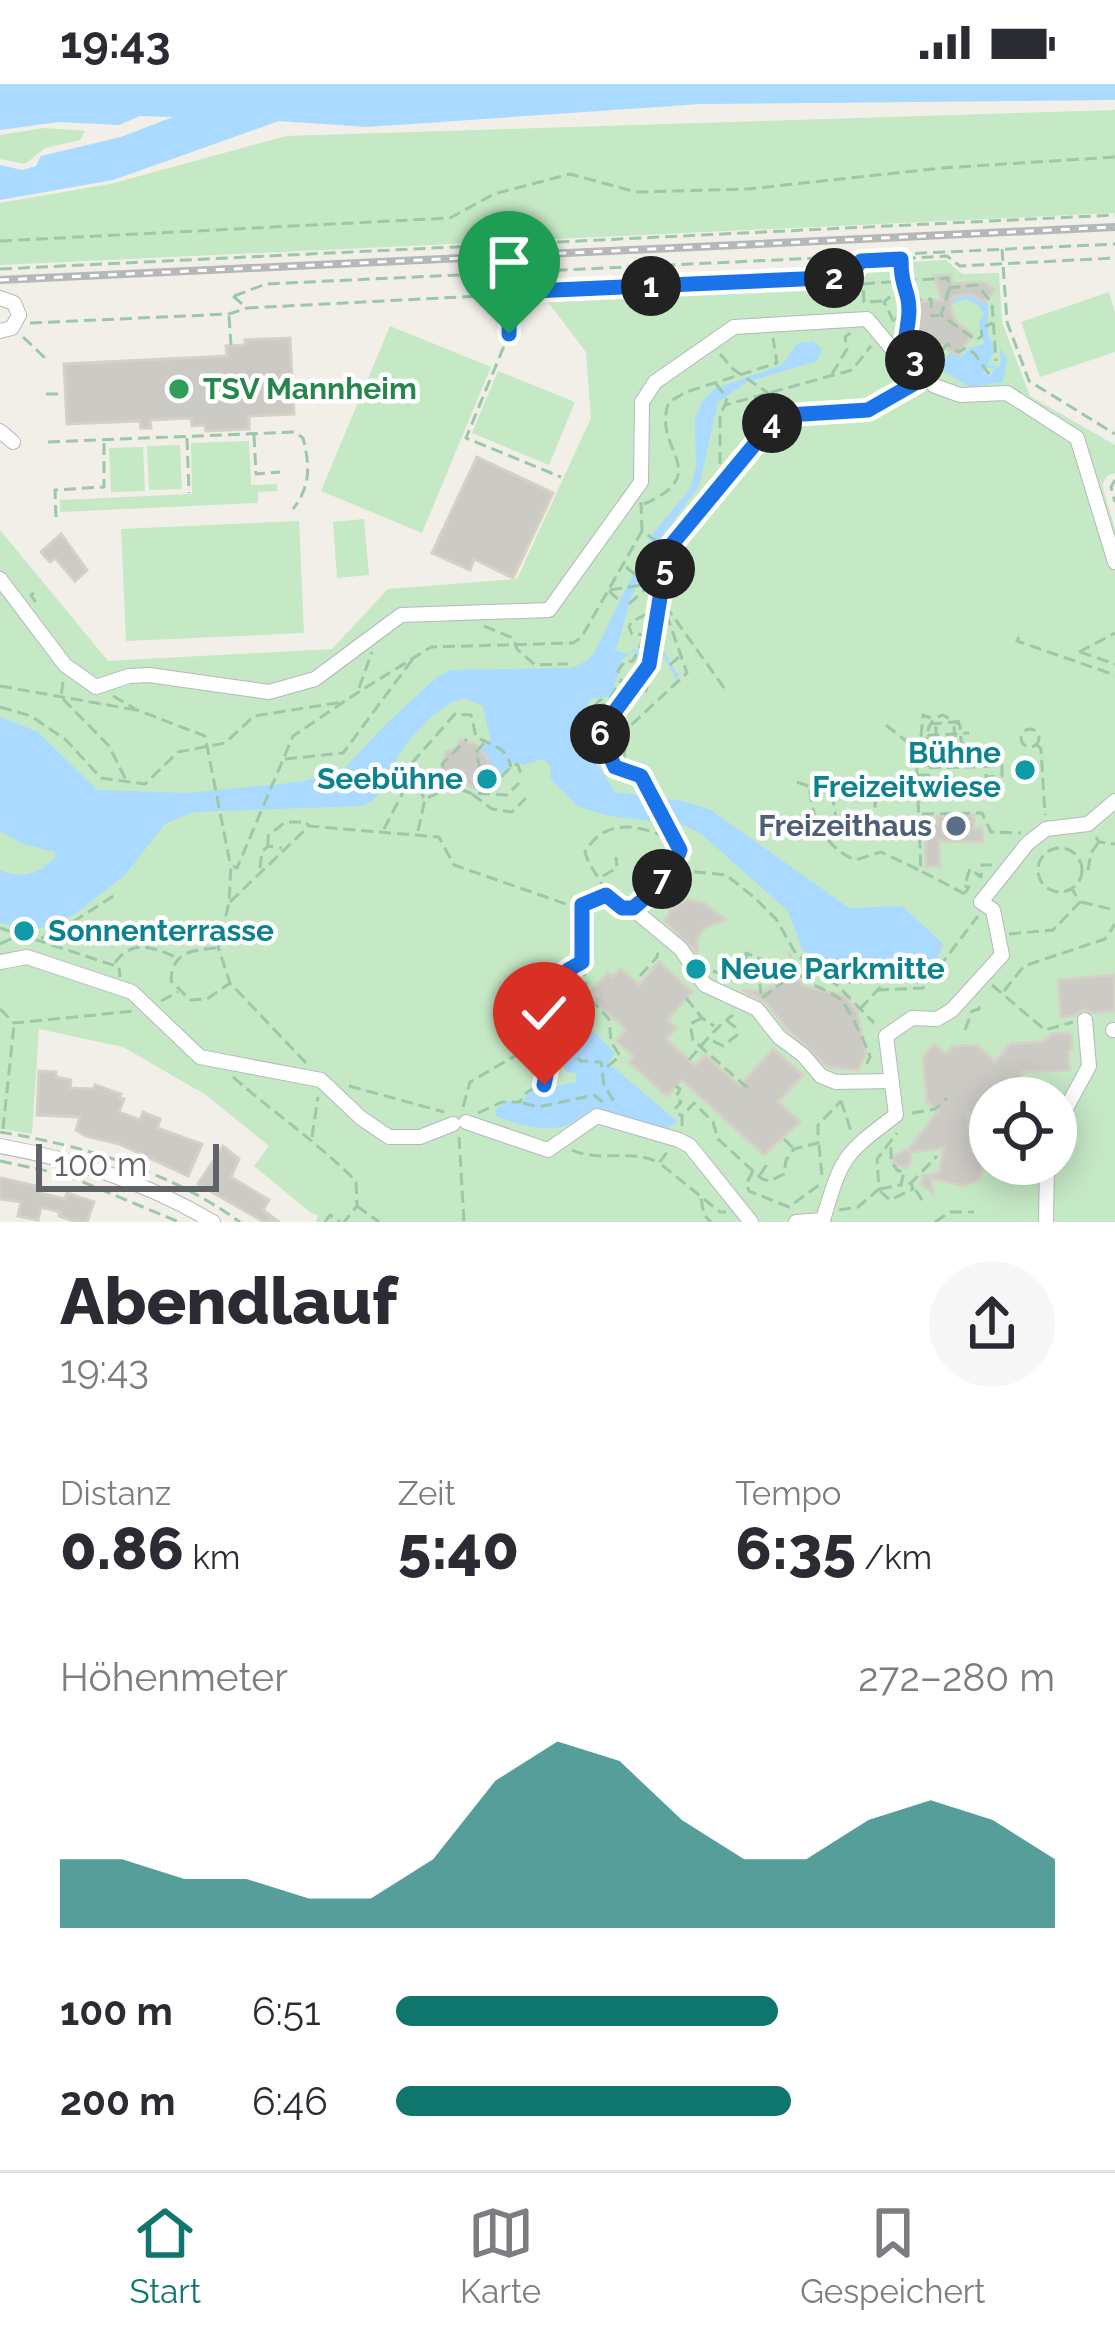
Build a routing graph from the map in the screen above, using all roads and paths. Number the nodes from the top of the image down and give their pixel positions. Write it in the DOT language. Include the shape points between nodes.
graph roads {
  1 [pos="1115,157"];
  2 [pos="1115,215"];
  3 [pos="0,241"];
  4 [pos="1115,244"];
  5 [pos="1002,249"];
  6 [pos="901,256"];
  7 [pos="863,258"];
  8 [pos="1115,258"];
  9 [pos="1003,263"];
  10 [pos="0,269"];
  11 [pos="901,284"];
  12 [pos="949,288"];
  13 [pos="510,292"];
  14 [pos="1004,295"];
  15 [pos="0,298"];
  16 [pos="991,300"];
  17 [pos="908,301"];
  18 [pos="884,302"];
  19 [pos="247,308"];
  20 [pos="229,314"];
  21 [pos="940,315"];
  22 [pos="894,319"];
  23 [pos="911,320"];
  24 [pos="993,323"];
  25 [pos="769,325"];
  26 [pos="10,327"];
  27 [pos="907,333"];
  28 [pos="882,335"];
  29 [pos="844,340"];
  30 [pos="712,342"];
  31 [pos="231,345"];
  32 [pos="909,352"];
  33 [pos="45,358"];
  34 [pos="996,361"];
  35 [pos="933,364"];
  36 [pos="994,369"];
  37 [pos="743,376"];
  38 [pos="832,376"];
  39 [pos="923,377"];
  40 [pos="715,383"];
  41 [pos="769,391"];
  42 [pos="46,394"];
  43 [pos="63,394"];
  44 [pos="726,401"];
  45 [pos="199,425"];
  46 [pos="146,428"];
  47 [pos="0,431"];
  48 [pos="254,434"];
  49 [pos="1115,434"];
  50 [pos="187,436"];
  51 [pos="199,436"];
  52 [pos="146,438"];
  53 [pos="104,440"];
  54 [pos="14,442"];
  55 [pos="48,442"];
  56 [pos="758,442"];
  57 [pos="280,472"];
  58 [pos="561,476"];
  59 [pos="1115,480"];
  60 [pos="722,484"];
  61 [pos="189,493"];
  62 [pos="1115,502"];
  63 [pos="293,509"];
  64 [pos="56,517"];
  65 [pos="668,549"];
  66 [pos="1115,562"];
  67 [pos="623,565"];
  68 [pos="0,579"];
  69 [pos="646,584"];
  70 [pos="661,599"];
  71 [pos="620,601"];
  72 [pos="658,608"];
  73 [pos="642,615"];
  74 [pos="676,621"];
  75 [pos="670,624"];
  76 [pos="484,626"];
  77 [pos="382,628"];
  78 [pos="1115,633"];
  79 [pos="653,634"];
  80 [pos="1019,637"];
  81 [pos="681,655"];
  82 [pos="568,664"];
  83 [pos="670,664"];
  84 [pos="1115,664"];
  85 [pos="65,665"];
  86 [pos="641,675"];
  87 [pos="1115,676"];
  88 [pos="621,679"];
  89 [pos="0,686"];
  90 [pos="644,686"];
  91 [pos="96,687"];
  92 [pos="727,692"];
  93 [pos="357,693"];
  94 [pos="626,695"];
  95 [pos="61,697"];
  96 [pos="344,701"];
  97 [pos="599,703"];
  98 [pos="0,706"];
  99 [pos="615,709"];
  100 [pos="137,710"];
  101 [pos="618,718"];
  102 [pos="580,720"];
  103 [pos="966,721"];
  104 [pos="928,722"];
  105 [pos="886,724"];
  106 [pos="956,724"];
  107 [pos="938,725"];
  108 [pos="958,733"];
  109 [pos="969,733"];
  110 [pos="927,735"];
  111 [pos="935,735"];
  112 [pos="600,737"];
  113 [pos="466,739"];
  114 [pos="486,742"];
  115 [pos="970,743"];
  116 [pos="959,744"];
  117 [pos="1036,744"];
  118 [pos="209,746"];
  119 [pos="928,746"];
  120 [pos="935,746"];
  121 [pos="603,747"];
  122 [pos="916,749"];
  123 [pos="955,754"];
  124 [pos="963,754"];
  125 [pos="970,754"];
  126 [pos="936,755"];
  127 [pos="917,756"];
  128 [pos="928,756"];
  129 [pos="986,758"];
  130 [pos="285,759"];
  131 [pos="511,766"];
  132 [pos="963,767"];
  133 [pos="929,768"];
  134 [pos="521,773"];
  135 [pos="623,773"];
  136 [pos="918,775"];
  137 [pos="443,779"];
  138 [pos="127,782"];
  139 [pos="797,782"];
  140 [pos="519,784"];
  141 [pos="452,786"];
  142 [pos="810,788"];
  143 [pos="919,792"];
  144 [pos="470,793"];
  145 [pos="526,798"];
  146 [pos="425,799"];
  147 [pos="1115,801"];
  148 [pos="920,814"];
  149 [pos="309,826"];
  150 [pos="1046,829"];
  151 [pos="383,831"];
  152 [pos="417,833"];
  153 [pos="680,843"];
  154 [pos="1028,843"];
  155 [pos="1115,844"];
  156 [pos="268,846"];
  157 [pos="284,848"];
  158 [pos="616,856"];
  159 [pos="676,862"];
  160 [pos="231,865"];
  161 [pos="1006,868"];
  162 [pos="260,869"];
  163 [pos="1088,870"];
  164 [pos="921,871"];
  165 [pos="601,877"];
  166 [pos="968,881"];
  167 [pos="980,885"];
  168 [pos="1072,889"];
  169 [pos="118,893"];
  170 [pos="965,894"];
  171 [pos="606,895"];
  172 [pos="981,900"];
  173 [pos="1080,902"];
  174 [pos="229,903"];
  175 [pos="582,905"];
  176 [pos="633,908"];
  177 [pos="1115,910"];
  178 [pos="1115,924"];
  179 [pos="0,928"];
  180 [pos="1001,935"];
  181 [pos="16,936"];
  182 [pos="664,937"];
  183 [pos="39,938"];
  184 [pos="0,944"];
  185 [pos="218,947"];
  186 [pos="796,953"];
  187 [pos="177,958"];
  188 [pos="0,962"];
  189 [pos="582,962"];
  190 [pos="794,968"];
  191 [pos="568,970"];
  192 [pos="700,975"];
  193 [pos="640,976"];
  194 [pos="982,977"];
  195 [pos="887,980"];
  196 [pos="911,980"];
  197 [pos="847,982"];
  198 [pos="230,983"];
  199 [pos="878,990"];
  200 [pos="971,990"];
  201 [pos="178,992"];
  202 [pos="1003,993"];
  203 [pos="686,998"];
  204 [pos="754,1002"];
  205 [pos="149,1007"];
  206 [pos="0,1009"];
  207 [pos="859,1010"];
  208 [pos="562,1011"];
  209 [pos="702,1018"];
  210 [pos="727,1020"];
  211 [pos="1081,1021"];
  212 [pos="14,1023"];
  213 [pos="716,1027"];
  214 [pos="965,1030"];
  215 [pos="886,1036"];
  216 [pos="711,1040"];
  217 [pos="701,1047"];
  218 [pos="525,1050"];
  219 [pos="550,1060"];
  220 [pos="689,1060"];
  221 [pos="229,1066"];
  222 [pos="604,1069"];
  223 [pos="858,1080"];
  224 [pos="890,1081"];
  225 [pos="836,1082"];
  226 [pos="325,1083"];
  227 [pos="676,1086"];
  228 [pos="1077,1088"];
  229 [pos="751,1090"];
  230 [pos="947,1098"];
  231 [pos="841,1101"];
  232 [pos="521,1102"];
  233 [pos="317,1107"];
  234 [pos="896,1115"];
  235 [pos="682,1116"];
  236 [pos="460,1122"];
  237 [pos="312,1137"];
  238 [pos="784,1138"];
  239 [pos="2,1139"];
  240 [pos="677,1140"];
  241 [pos="561,1141"];
  242 [pos="818,1143"];
  243 [pos="890,1144"];
  244 [pos="855,1146"];
  245 [pos="794,1149"];
  246 [pos="937,1156"];
  247 [pos="0,1160"];
  248 [pos="770,1160"];
  249 [pos="659,1162"];
  250 [pos="911,1167"];
  251 [pos="753,1171"];
  252 [pos="904,1171"];
  253 [pos="759,1177"];
  254 [pos="911,1183"];
  255 [pos="902,1185"];
  256 [pos="1047,1185"];
  257 [pos="879,1189"];
  258 [pos="701,1197"];
  259 [pos="922,1200"];
  260 [pos="357,1206"];
  261 [pos="739,1208"];
  262 [pos="825,1210"];
  263 [pos="974,1212"];
  264 [pos="179,1222"];
  265 [pos="213,1222"];
  266 [pos="325,1222"];
  267 [pos="342,1222"];
  268 [pos="379,1222"];
  269 [pos="464,1222"];
  270 [pos="711,1222"];
  271 [pos="752,1222"];
  272 [pos="796,1222"];
  273 [pos="935,1222"];
  274 [pos="1046,1222"];
  1 -- 3 [label="path" via="748,189 636,192 570,174 494,194 450,218"];
  2 -- 10 [label="path"];
  4 -- 5 [label="path"];
  5 -- 6 [label="path"];
  5 -- 9 [label="path"];
  6 -- 7 [label="path"];
  6 -- 9 [label="path" via="947,256 959,266"];
  6 -- 11 [label="path"];
  7 -- 13 [label="path" via="849,277"];
  7 -- 19 [label="path" via="266,284 233,296"];
  8 -- 9 [label="path"];
  9 -- 14 [label="path"];
  11 -- 12 [label="path" via="948,278"];
  11 -- 17 [label="path"];
  11 -- 18 [label="path"];
  11 -- 18 [label="path" via="862,284 864,302"];
  12 -- 16 [label="path" via="977,285"];
  12 -- 21 [label="path"];
  13 -- 19 [label="path"];
  13 -- 58 [label="path" via="509,334 466,438"];
  14 -- 16 [label="path"];
  14 -- 49 [label="path" via="1031,386"];
  15 -- 26 [label="street" via="16,305"];
  16 -- 24 [label="path"];
  17 -- 21 [label="path" via="931,299 932,316"];
  17 -- 23 [label="path"];
  18 -- 22 [label="path"];
  19 -- 20 [label="path"];
  20 -- 26 [label="path"];
  20 -- 31 [label="path"];
  21 -- 24 [label="path" via="976,340"];
  22 -- 23 [label="path"];
  22 -- 27 [label="path"];
  23 -- 27 [label="path"];
  24 -- 34 [label="path"];
  25 -- 28 [label="street" via="867,319"];
  25 -- 30 [label="street" via="734,327"];
  25 -- 37 [label="path" via="779,360"];
  26 -- 33 [label="path"];
  27 -- 32 [label="path"];
  28 -- 38 [label="path" via="855,367"];
  28 -- 39 [label="street"];
  29 -- 38 [label="path"];
  30 -- 37 [label="path"];
  30 -- 77 [label="street" via="646,391 641,482 549,610 401,615"];
  35 -- 36 [label="path" via="946,344 968,350 988,373"];
  37 -- 40 [label="path"];
  37 -- 41 [label="path"];
  38 -- 41 [label="path"];
  39 -- 56 [label="path" via="868,410 788,415"];
  39 -- 66 [label="street" via="960,395 1007,393 1077,438"];
  40 -- 44 [label="path"];
  40 -- 65 [label="path" via="676,397 665,410 681,468 668,490 641,505 642,531"];
  41 -- 44 [label="path"];
  41 -- 56 [label="path" via="772,408"];
  42 -- 43 [label="path"];
  44 -- 60 [label="path"];
  45 -- 51 [label="path"];
  46 -- 52 [label="path"];
  47 -- 54 [label="street"];
  48 -- 51 [label="path"];
  48 -- 57 [label="path" via="256,474"];
  48 -- 63 [label="path" via="303,438 308,482"];
  50 -- 51 [label="path"];
  50 -- 52 [label="path"];
  50 -- 61 [label="path"];
  52 -- 53 [label="path"];
  53 -- 55 [label="path"];
  53 -- 64 [label="path" via="104,487 55,490"];
  56 -- 60 [label="path"];
  59 -- 62 [label="path"];
  60 -- 65 [label="path"];
  65 -- 70 [label="path"];
  67 -- 69 [label="path"];
  68 -- 85 [label="street"];
  69 -- 70 [label="path"];
  69 -- 71 [label="path" via="608,590"];
  69 -- 73 [label="path" via="630,604"];
  70 -- 72 [label="path"];
  70 -- 74 [label="path"];
  70 -- 75 [label="path"];
  72 -- 73 [label="path"];
  72 -- 79 [label="path"];
  73 -- 79 [label="path" via="629,632"];
  74 -- 75 [label="path"];
  74 -- 92 [label="path"];
  75 -- 81 [label="path"];
  76 -- 82 [label="path" via="514,638 536,664"];
  77 -- 91 [label="street" via="315,679 268,692 149,675"];
  77 -- 93 [label="path"];
  78 -- 84 [label="path" via="1079,652"];
  79 -- 86 [label="path"];
  79 -- 88 [label="path" via="624,662"];
  80 -- 87 [label="path"];
  81 -- 83 [label="path"];
  81 -- 135 [label="path" via="687,673 627,729"];
  85 -- 91 [label="street"];
  85 -- 95 [label="path"];
  86 -- 90 [label="path"];
  86 -- 94 [label="path"];
  88 -- 94 [label="path"];
  88 -- 97 [label="path"];
  89 -- 95 [label="path"];
  91 -- 100 [label="path"];
  93 -- 96 [label="path"];
  93 -- 130 [label="path" via="413,658 343,753"];
  94 -- 99 [label="path"];
  94 -- 101 [label="path" via="632,705"];
  95 -- 100 [label="path"];
  95 -- 138 [label="path" via="109,746"];
  96 -- 118 [label="path" via="254,716 229,741"];
  96 -- 130 [label="path" via="293,736"];
  97 -- 99 [label="path"];
  97 -- 102 [label="path"];
  97 -- 121 [label="path" via="586,736"];
  98 -- 138 [label="path" via="66,740 101,778"];
  99 -- 101 [label="path"];
  99 -- 112 [label="path"];
  100 -- 118 [label="path" via="198,732"];
  101 -- 112 [label="path" via="617,730"];
  103 -- 106 [label="path"];
  104 -- 106 [label="path" via="949,715"];
  104 -- 107 [label="path"];
  104 -- 110 [label="path"];
  105 -- 122 [label="path"];
  106 -- 107 [label="path"];
  106 -- 108 [label="path"];
  107 -- 111 [label="path"];
  108 -- 109 [label="path"];
  108 -- 111 [label="path"];
  108 -- 116 [label="path"];
  110 -- 111 [label="path"];
  110 -- 119 [label="path"];
  111 -- 120 [label="path"];
  112 -- 121 [label="path"];
  113 -- 141 [label="path" via="442,764"];
  114 -- 131 [label="path" via="508,754"];
  114 -- 131 [label="path" via="476,752 481,772 501,777"];
  114 -- 151 [label="path" via="476,737 471,715 455,714 411,764"];
  115 -- 116 [label="path"];
  116 -- 120 [label="path"];
  116 -- 123 [label="path"];
  116 -- 124 [label="path"];
  117 -- 150 [label="path"];
  118 -- 138 [label="path" via="178,752 145,784"];
  118 -- 160 [label="path"];
  119 -- 120 [label="path"];
  119 -- 122 [label="path"];
  119 -- 128 [label="path"];
  120 -- 126 [label="path"];
  121 -- 135 [label="path"];
  122 -- 127 [label="path"];
  123 -- 124 [label="path"];
  123 -- 126 [label="path"];
  124 -- 125 [label="path"];
  124 -- 132 [label="path"];
  126 -- 128 [label="path"];
  127 -- 128 [label="path"];
  127 -- 136 [label="path"];
  128 -- 133 [label="path"];
  129 -- 132 [label="path" via="986,766"];
  130 -- 160 [label="path" via="237,868"];
  131 -- 134 [label="path"];
  132 -- 133 [label="path"];
  133 -- 136 [label="path"];
  135 -- 153 [label="path" via="641,776"];
  136 -- 143 [label="path"];
  137 -- 146 [label="path" via="418,785"];
  139 -- 142 [label="path"];
  140 -- 144 [label="path" via="507,795"];
  141 -- 144 [label="path"];
  141 -- 146 [label="path"];
  142 -- 143 [label="path" via="832,795 836,817 854,825 872,815 874,792"];
  142 -- 164 [label="path" via="815,820 838,850 855,860 884,853"];
  143 -- 148 [label="path"];
  144 -- 145 [label="path" via="512,812"];
  146 -- 152 [label="path"];
  147 -- 150 [label="street" via="1088,824"];
  148 -- 154 [label="path" via="982,813 992,832 1020,833"];
  148 -- 164 [label="path"];
  149 -- 151 [label="path"];
  149 -- 156 [label="path" via="285,822"];
  149 -- 157 [label="path"];
  150 -- 154 [label="street"];
  151 -- 152 [label="path"];
  152 -- 175 [label="path" via="439,837 454,865"];
  153 -- 159 [label="path"];
  153 -- 165 [label="path" via="647,828 606,832 585,852"];
  154 -- 161 [label="street"];
  155 -- 163 [label="path" via="1097,839"];
  156 -- 157 [label="path"];
  156 -- 162 [label="path"];
  157 -- 162 [label="path"];
  158 -- 165 [label="path" via="617,868"];
  159 -- 176 [label="path"];
  159 -- 186 [label="path" via="726,875 776,919"];
  160 -- 174 [label="path"];
  161 -- 166 [label="path" via="982,865 981,877 970,869"];
  161 -- 172 [label="street"];
  162 -- 174 [label="path"];
  163 -- 168 [label="path"];
  163 -- 168 [label="path" via="1067,849 1040,861 1044,886"];
  164 -- 170 [label="path"];
  165 -- 171 [label="path"];
  166 -- 167 [label="path"];
  166 -- 170 [label="path"];
  166 -- 172 [label="path"];
  168 -- 173 [label="path"];
  169 -- 183 [label="path"];
  170 -- 172 [label="path"];
  171 -- 175 [label="path"];
  171 -- 176 [label="path"];
  172 -- 180 [label="street"];
  172 -- 199 [label="path" via="922,988"];
  173 -- 177 [label="path"];
  173 -- 180 [label="path" via="1053,930"];
  174 -- 185 [label="path"];
  175 -- 189 [label="path"];
  176 -- 182 [label="street"];
  178 -- 202 [label="path" via="1105,939 1024,965"];
  179 -- 181 [label="path"];
  180 -- 194 [label="street" via="1002,955"];
  181 -- 183 [label="path"];
  181 -- 184 [label="path"];
  182 -- 192 [label="street"];
  182 -- 193 [label="path"];
  183 -- 187 [label="path" via="117,966 123,952 139,946"];
  185 -- 187 [label="path"];
  185 -- 198 [label="path"];
  186 -- 190 [label="path"];
  186 -- 207 [label="path"];
  187 -- 201 [label="path" via="171,981"];
  188 -- 205 [label="street" via="27,957 121,987"];
  189 -- 191 [label="path"];
  189 -- 222 [label="path" via="588,997 609,1019 620,1056"];
  190 -- 204 [label="path"];
  190 -- 223 [label="path" via="848,1007 870,1057"];
  191 -- 208 [label="path"];
  191 -- 218 [label="path" via="558,973"];
  192 -- 204 [label="street" via="712,991"];
  192 -- 204 [label="path" via="717,970 740,981 743,956 769,963"];
  194 -- 200 [label="street"];
  194 -- 202 [label="path"];
  195 -- 196 [label="path"];
  195 -- 197 [label="path"];
  195 -- 199 [label="path"];
  198 -- 201 [label="path" via="207,999"];
  198 -- 226 [label="path"];
  199 -- 207 [label="path"];
  200 -- 214 [label="path" via="979,1010"];
  200 -- 215 [label="street" via="952,1010 912,1018"];
  201 -- 205 [label="path"];
  202 -- 211 [label="path" via="1045,1030"];
  203 -- 209 [label="path"];
  204 -- 210 [label="path"];
  204 -- 225 [label="street" via="779,1037"];
  205 -- 212 [label="path"];
  205 -- 221 [label="street" via="200,1057"];
  206 -- 212 [label="path"];
  207 -- 215 [label="path"];
  208 -- 219 [label="path"];
  208 -- 222 [label="path" via="573,1016 575,1057"];
  209 -- 213 [label="path"];
  209 -- 217 [label="path" via="690,1031"];
  210 -- 213 [label="path"];
  210 -- 216 [label="path" via="737,1035 732,1042"];
  211 -- 228 [label="street" via="1089,1066"];
  212 -- 239 [label="path"];
  213 -- 216 [label="path"];
  215 -- 224 [label="street"];
  216 -- 217 [label="path"];
  217 -- 220 [label="path"];
  217 -- 229 [label="path"];
  218 -- 219 [label="path"];
  218 -- 236 [label="path" via="470,1082"];
  219 -- 232 [label="path" via="544,1085"];
  221 -- 226 [label="street"];
  221 -- 237 [label="path" via="281,1120"];
  222 -- 232 [label="path" via="619,1113 594,1095 538,1107"];
  223 -- 224 [label="street"];
  223 -- 225 [label="street"];
  224 -- 234 [label="street"];
  225 -- 231 [label="path"];
  226 -- 236 [label="path" via="367,1088"];
  226 -- 236 [label="street" via="389,1137 420,1137"];
  227 -- 235 [label="path"];
  230 -- 234 [label="path" via="935,1109"];
  231 -- 242 [label="path" via="818,1125"];
  231 -- 244 [label="path"];
  232 -- 236 [label="path"];
  233 -- 237 [label="path"];
  234 -- 243 [label="path"];
  234 -- 244 [label="street"];
  235 -- 240 [label="path"];
  235 -- 251 [label="path" via="694,1103"];
  236 -- 241 [label="street" via="548,1150"];
  236 -- 269 [label="path"];
  237 -- 260 [label="path" via="356,1181"];
  238 -- 245 [label="path"];
  239 -- 265 [label="street" via="120,1175"];
  240 -- 241 [label="street" via="597,1116"];
  240 -- 249 [label="path"];
  240 -- 261 [label="street"];
  241 -- 249 [label="path" via="576,1153"];
  242 -- 245 [label="path"];
  242 -- 251 [label="path" via="821,1184 790,1207 749,1191"];
  243 -- 252 [label="path" via="891,1162"];
  243 -- 257 [label="path" via="878,1159"];
  244 -- 262 [label="street"];
  245 -- 253 [label="path" via="777,1179"];
  246 -- 254 [label="path"];
  247 -- 264 [label="path" via="62,1174"];
  248 -- 253 [label="path"];
  249 -- 258 [label="path"];
  250 -- 252 [label="path"];
  251 -- 253 [label="path"];
  252 -- 255 [label="path"];
  254 -- 255 [label="path"];
  254 -- 257 [label="path" via="895,1199"];
  254 -- 259 [label="path"];
  255 -- 257 [label="path"];
  256 -- 274 [label="street"];
  257 -- 262 [label="path" via="855,1209"];
  258 -- 261 [label="path" via="720,1213"];
  258 -- 270 [label="path"];
  260 -- 267 [label="path"];
  260 -- 268 [label="path"];
  261 -- 271 [label="street"];
  262 -- 272 [label="street" via="823,1220"];
  263 -- 273 [label="path"];
  266 -- 267 [label="path" via="330,1215"];
}
